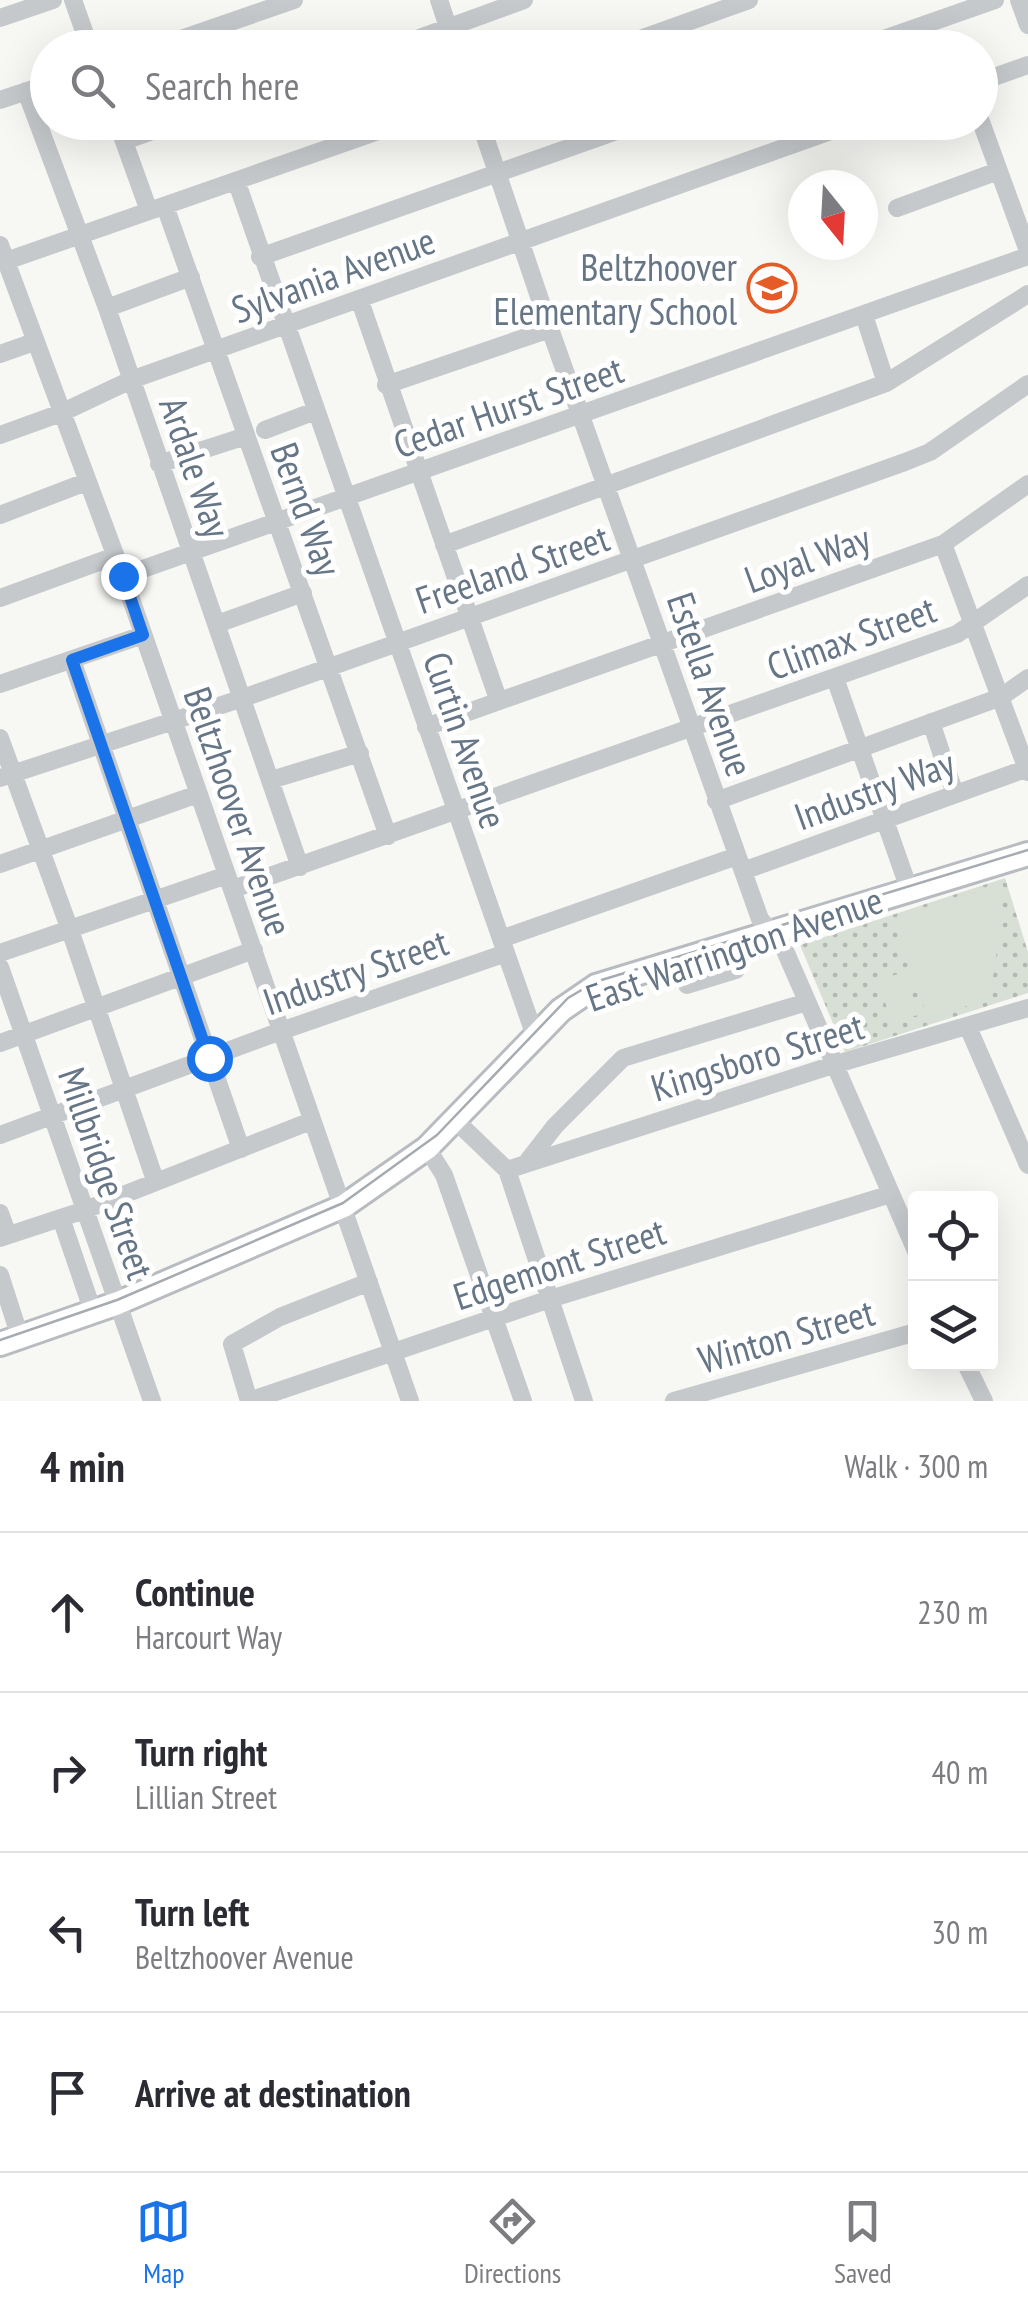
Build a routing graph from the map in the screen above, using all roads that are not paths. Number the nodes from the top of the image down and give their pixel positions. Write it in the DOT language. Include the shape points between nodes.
graph roads {
  1 [pos="54,0"];
  2 [pos="73,0"];
  3 [pos="294,0"];
  4 [pos="439,0"];
  5 [pos="524,0"];
  6 [pos="749,0"];
  7 [pos="994,0"];
  8 [pos="1019,0"];
  9 [pos="0,18"];
  10 [pos="1028,25"];
  11 [pos="449,28"];
  12 [pos="84,30"];
  13 [pos="207,30"];
  14 [pos="443,30"];
  15 [pos="665,30"];
  16 [pos="909,30"];
  17 [pos="1028,65"];
  18 [pos="998,76"];
  19 [pos="30,91"];
  20 [pos="26,92"];
  21 [pos="0,100"];
  22 [pos="30,103"];
  23 [pos="43,140"];
  24 [pos="129,140"];
  25 [pos="354,140"];
  26 [pos="486,140"];
  27 [pos="591,140"];
  28 [pos="805,140"];
  29 [pos="987,140"];
  30 [pos="124,142"];
  31 [pos="998,171"];
  32 [pos="497,173"];
  33 [pos="237,182"];
  34 [pos="157,208"];
  35 [pos="897,208"];
  36 [pos="78,236"];
  37 [pos="521,241"];
  38 [pos="1028,254"];
  39 [pos="260,256"];
  40 [pos="4,265"];
  41 [pos="191,277"];
  42 [pos="1028,294"];
  43 [pos="360,301"];
  44 [pos="107,308"];
  45 [pos="864,315"];
  46 [pos="285,325"];
  47 [pos="550,329"];
  48 [pos="34,342"];
  49 [pos="218,350"];
  50 [pos="0,354"];
  51 [pos="131,380"];
  52 [pos="886,383"];
  53 [pos="1028,384"];
  54 [pos="386,385"];
  55 [pos="315,411"];
  56 [pos="61,413"];
  57 [pos="581,416"];
  58 [pos="265,430"];
  59 [pos="0,436"];
  60 [pos="246,436"];
  61 [pos="159,464"];
  62 [pos="419,471"];
  63 [pos="86,482"];
  64 [pos="1028,484"];
  65 [pos="607,486"];
  66 [pos="345,498"];
  67 [pos="0,514"];
  68 [pos="277,522"];
  69 [pos="943,544"];
  70 [pos="444,545"];
  71 [pos="192,552"];
  72 [pos="114,556"];
  73 [pos="634,560"];
  74 [pos="123,576"];
  75 [pos="1028,585"];
  76 [pos="303,593"];
  77 [pos="0,598"];
  78 [pos="468,616"];
  79 [pos="217,624"];
  80 [pos="975,624"];
  81 [pos="143,635"];
  82 [pos="398,643"];
  83 [pos="662,646"];
  84 [pos="72,660"];
  85 [pos="329,668"];
  86 [pos="835,678"];
  87 [pos="1028,678"];
  88 [pos="0,684"];
  89 [pos="1001,697"];
  90 [pos="243,698"];
  91 [pos="498,699"];
  92 [pos="172,721"];
  93 [pos="931,722"];
  94 [pos="426,727"];
  95 [pos="692,727"];
  96 [pos="0,738"];
  97 [pos="99,745"];
  98 [pos="858,750"];
  99 [pos="360,753"];
  100 [pos="1028,770"];
  101 [pos="6,776"];
  102 [pos="271,780"];
  103 [pos="198,794"];
  104 [pos="955,794"];
  105 [pos="716,801"];
  106 [pos="456,812"];
  107 [pos="126,820"];
  108 [pos="886,821"];
  109 [pos="388,836"];
  110 [pos="41,849"];
  111 [pos="1028,854"];
  112 [pos="0,864"];
  113 [pos="740,864"];
  114 [pos="300,867"];
  115 [pos="230,882"];
  116 [pos="909,890"];
  117 [pos="152,898"];
  118 [pos="70,930"];
  119 [pos="771,932"];
  120 [pos="504,946"];
  121 [pos="254,950"];
  122 [pos="0,953"];
  123 [pos="0,968"];
  124 [pos="180,979"];
  125 [pos="807,1002"];
  126 [pos="96,1008"];
  127 [pos="1028,1008"];
  128 [pos="968,1027"];
  129 [pos="282,1030"];
  130 [pos="24,1035"];
  131 [pos="535,1036"];
  132 [pos="0,1043"];
  133 [pos="209,1058"];
  134 [pos="833,1065"];
  135 [pos="123,1089"];
  136 [pos="52,1114"];
  137 [pos="454,1120"];
  138 [pos="311,1121"];
  139 [pos="0,1135"];
  140 [pos="428,1148"];
  141 [pos="241,1149"];
  142 [pos="528,1162"];
  143 [pos="1028,1165"];
  144 [pos="507,1170"];
  145 [pos="154,1180"];
  146 [pos="891,1194"];
  147 [pos="344,1206"];
  148 [pos="85,1210"];
  149 [pos="0,1213"];
  150 [pos="60,1218"];
  151 [pos="908,1233"];
  152 [pos="4,1236"];
  153 [pos="0,1275"];
  154 [pos="369,1282"];
  155 [pos="550,1299"];
  156 [pos="118,1304"];
  157 [pos="93,1312"];
  158 [pos="494,1318"];
  159 [pos="908,1334"];
  160 [pos="10,1340"];
  161 [pos="393,1351"];
  162 [pos="969,1371"];
  163 [pos="249,1400"];
  164 [pos="152,1401"];
  165 [pos="410,1401"];
  166 [pos="523,1401"];
  167 [pos="584,1401"];
  168 [pos="674,1401"];
  169 [pos="984,1401"];
  1 -- 9 [label="street"];
  2 -- 12 [label="street"];
  3 -- 13 [label="street"];
  4 -- 11 [label="street"];
  5 -- 11 [label="street"];
  6 -- 15 [label="street"];
  7 -- 16 [label="street"];
  8 -- 10 [label="street"];
  11 -- 14 [label="street"];
  17 -- 18 [label="street"];
  19 -- 20 [label="street"];
  20 -- 21 [label="street"];
  20 -- 22 [label="street, Ardale Way"];
  23 -- 36 [label="street, Ardale Way"];
  24 -- 30 [label="street"];
  25 -- 33 [label="street"];
  26 -- 32 [label="street, Estella Avenue"];
  27 -- 32 [label="street"];
  28 -- 37 [label="street, Sylvania Avenue"];
  29 -- 31 [label="street"];
  30 -- 34 [label="street, Bernd Way"];
  31 -- 35 [label="street"];
  31 -- 38 [label="street"];
  32 -- 37 [label="street, Estella Avenue"];
  32 -- 39 [label="street"];
  33 -- 34 [label="street"];
  33 -- 39 [label="street, Curtin Avenue"];
  34 -- 36 [label="street"];
  34 -- 41 [label="street, Bernd Way"];
  36 -- 40 [label="street"];
  36 -- 44 [label="street, Ardale Way"];
  37 -- 43 [label="street, Sylvania Avenue"];
  37 -- 47 [label="street, Estella Avenue"];
  38 -- 45 [label="street, Cedar Hurst Street"];
  39 -- 46 [label="street, Curtin Avenue"];
  40 -- 48 [label="street, Beltzhoover Avenue"];
  41 -- 44 [label="street"];
  41 -- 49 [label="street, Bernd Way"];
  42 -- 52 [label="street"];
  43 -- 46 [label="street, Sylvania Avenue"];
  43 -- 54 [label="street"];
  44 -- 51 [label="street, Ardale Way"];
  45 -- 52 [label="street"];
  45 -- 57 [label="street, Cedar Hurst Street"];
  46 -- 49 [label="street, Sylvania Avenue"];
  46 -- 55 [label="street, Curtin Avenue"];
  47 -- 54 [label="street"];
  47 -- 57 [label="street, Estella Avenue"];
  48 -- 50 [label="street"];
  48 -- 56 [label="street, Beltzhoover Avenue"];
  49 -- 51 [label="street, Sylvania Avenue"];
  49 -- 60 [label="street, Bernd Way"];
  51 -- 56 [label="street, Sylvania Avenue"];
  51 -- 61 [label="street, Ardale Way"];
  52 -- 65 [label="street"];
  53 -- 73 [label="street, Freeland Street" via="930,452"];
  54 -- 62 [label="street"];
  55 -- 58 [label="street"];
  55 -- 66 [label="street, Curtin Avenue"];
  56 -- 59 [label="street, Sylvania Avenue"];
  56 -- 63 [label="street, Beltzhoover Avenue"];
  57 -- 62 [label="street, Cedar Hurst Street"];
  57 -- 65 [label="street, Estella Avenue"];
  60 -- 61 [label="street"];
  60 -- 68 [label="street, Bernd Way"];
  61 -- 71 [label="street, Ardale Way"];
  62 -- 66 [label="street, Cedar Hurst Street"];
  62 -- 70 [label="street"];
  63 -- 67 [label="street"];
  63 -- 72 [label="street, Beltzhoover Avenue"];
  64 -- 69 [label="street, Loyal Way"];
  65 -- 70 [label="street"];
  65 -- 73 [label="street, Estella Avenue"];
  66 -- 68 [label="street, Cedar Hurst Street"];
  66 -- 82 [label="street, Curtin Avenue"];
  68 -- 71 [label="street, Cedar Hurst Street"];
  68 -- 76 [label="street, Bernd Way"];
  69 -- 80 [label="street"];
  69 -- 83 [label="street, Loyal Way"];
  70 -- 78 [label="street"];
  71 -- 74 [label="street, Cedar Hurst Street"];
  71 -- 79 [label="street, Ardale Way"];
  72 -- 74 [label="street, Beltzhoover Avenue"];
  72 -- 77 [label="street"];
  73 -- 78 [label="street, Freeland Street"];
  73 -- 83 [label="street, Estella Avenue"];
  74 -- 81 [label="street, Beltzhoover Avenue"];
  75 -- 80 [label="street, Climax Street"];
  76 -- 79 [label="street"];
  76 -- 85 [label="street, Bernd Way"];
  78 -- 82 [label="street, Freeland Street"];
  78 -- 91 [label="street"];
  79 -- 90 [label="street, Ardale Way"];
  80 -- 86 [label="street, Climax Street"];
  80 -- 89 [label="street"];
  81 -- 84 [label="street"];
  81 -- 92 [label="street, Beltzhoover Avenue"];
  82 -- 85 [label="street, Freeland Street"];
  82 -- 94 [label="street, Curtin Avenue"];
  83 -- 91 [label="street, Loyal Way"];
  83 -- 95 [label="street, Estella Avenue"];
  84 -- 88 [label="street"];
  84 -- 97 [label="street"];
  85 -- 90 [label="street, Freeland Street"];
  85 -- 99 [label="street, Bernd Way"];
  86 -- 95 [label="street, Climax Street"];
  86 -- 98 [label="street"];
  87 -- 89 [label="street"];
  89 -- 93 [label="street"];
  89 -- 100 [label="street"];
  90 -- 92 [label="street, Freeland Street"];
  90 -- 102 [label="street, Ardale Way"];
  91 -- 94 [label="street, Loyal Way"];
  92 -- 97 [label="street, Freeland Street"];
  92 -- 103 [label="street, Beltzhoover Avenue"];
  93 -- 98 [label="street"];
  93 -- 104 [label="street"];
  94 -- 106 [label="street, Curtin Avenue"];
  95 -- 105 [label="street, Estella Avenue"];
  95 -- 106 [label="street, Climax Street"];
  96 -- 101 [label="street"];
  97 -- 101 [label="street, Freeland Street"];
  97 -- 107 [label="street"];
  98 -- 105 [label="street"];
  98 -- 108 [label="street"];
  99 -- 102 [label="street"];
  99 -- 109 [label="street, Bernd Way"];
  100 -- 104 [label="street, Industry Way"];
  101 -- 110 [label="street"];
  102 -- 114 [label="street, Ardale Way"];
  103 -- 107 [label="street"];
  103 -- 115 [label="street, Beltzhoover Avenue"];
  104 -- 108 [label="street, Industry Way"];
  105 -- 113 [label="street, Estella Avenue"];
  106 -- 109 [label="street, Climax Street"];
  106 -- 120 [label="street, Curtin Avenue"];
  107 -- 110 [label="street"];
  107 -- 117 [label="street"];
  108 -- 113 [label="street, Industry Way"];
  108 -- 116 [label="street"];
  109 -- 114 [label="street, Climax Street"];
  110 -- 112 [label="street"];
  110 -- 118 [label="street"];
  111 -- 116 [label="main road, East Warrington Avenue"];
  113 -- 119 [label="street, Estella Avenue"];
  113 -- 120 [label="street, Industry Street"];
  114 -- 115 [label="street, Climax Street"];
  115 -- 117 [label="street, Climax Street"];
  115 -- 121 [label="street, Beltzhoover Avenue"];
  116 -- 119 [label="main road, East Warrington Avenue"];
  117 -- 118 [label="street, Climax Street"];
  117 -- 124 [label="street"];
  118 -- 122 [label="street, Climax Street"];
  118 -- 126 [label="street"];
  119 -- 125 [label="street, Estella Avenue"];
  119 -- 131 [label="main road, East Warrington Avenue" via="596,986"];
  120 -- 129 [label="street, Industry Street"];
  120 -- 131 [label="street, Curtin Avenue"];
  121 -- 124 [label="street"];
  121 -- 129 [label="street, Beltzhoover Avenue"];
  123 -- 130 [label="street, Millbridge Street"];
  124 -- 126 [label="street"];
  124 -- 133 [label="street"];
  125 -- 134 [label="street, Estella Avenue"];
  125 -- 142 [label="street" via="624,1058"];
  126 -- 130 [label="street"];
  126 -- 135 [label="street"];
  127 -- 128 [label="street, Kingsboro Street"];
  128 -- 134 [label="street, Kingsboro Street"];
  128 -- 143 [label="street"];
  129 -- 133 [label="street, Industry Street"];
  129 -- 138 [label="street, Beltzhoover Avenue"];
  130 -- 132 [label="street"];
  130 -- 136 [label="street, Millbridge Street"];
  131 -- 137 [label="main road, East Warrington Avenue"];
  133 -- 135 [label="street, Industry Street"];
  133 -- 141 [label="street"];
  134 -- 142 [label="street, Kingsboro Street"];
  134 -- 146 [label="street, Estella Avenue"];
  135 -- 136 [label="street, Industry Street"];
  135 -- 145 [label="street"];
  136 -- 139 [label="street, Industry Street"];
  136 -- 148 [label="street, Millbridge Street"];
  137 -- 140 [label="main road, East Warrington Avenue"];
  137 -- 144 [label="street"];
  138 -- 141 [label="street"];
  138 -- 147 [label="street, Beltzhoover Avenue"];
  140 -- 147 [label="main road, East Warrington Avenue"];
  140 -- 158 [label="street" via="444,1175"];
  141 -- 145 [label="street"];
  142 -- 144 [label="street, Kingsboro Street"];
  144 -- 155 [label="street"];
  145 -- 148 [label="street"];
  146 -- 151 [label="street, Estella Avenue"];
  146 -- 155 [label="street, Edgemont Street"];
  147 -- 154 [label="street, Beltzhoover Avenue"];
  147 -- 156 [label="main road, East Warrington Avenue"];
  148 -- 150 [label="street"];
  148 -- 156 [label="street, Millbridge Street"];
  149 -- 152 [label="street"];
  150 -- 152 [label="street"];
  150 -- 157 [label="street"];
  153 -- 160 [label="street"];
  154 -- 161 [label="street, Beltzhoover Avenue"];
  154 -- 163 [label="street" via="232,1344"];
  155 -- 158 [label="street, Edgemont Street"];
  155 -- 167 [label="street"];
  156 -- 157 [label="main road, East Warrington Avenue"];
  156 -- 164 [label="street, Millbridge Street"];
  157 -- 160 [label="main road, East Warrington Avenue"];
  158 -- 161 [label="street, Edgemont Street"];
  158 -- 166 [label="street"];
  159 -- 168 [label="street, Winton Street"];
  161 -- 163 [label="street, Edgemont Street"];
  161 -- 165 [label="street, Beltzhoover Avenue"];
  162 -- 169 [label="street"];
}
